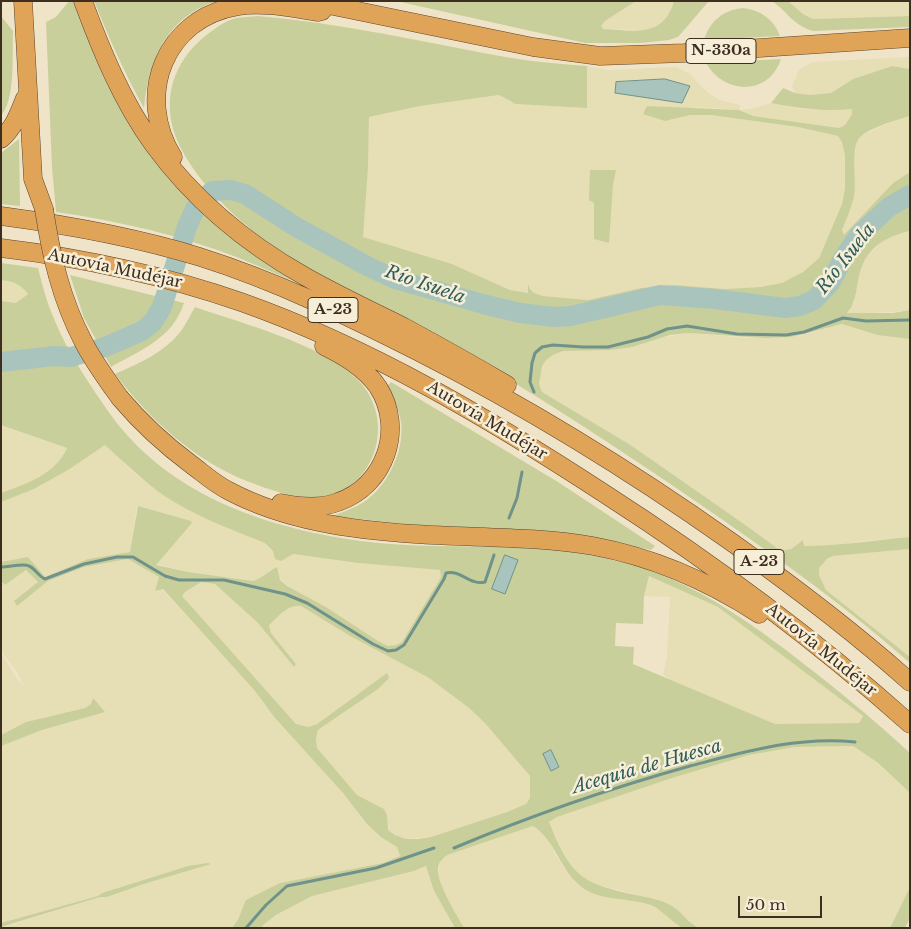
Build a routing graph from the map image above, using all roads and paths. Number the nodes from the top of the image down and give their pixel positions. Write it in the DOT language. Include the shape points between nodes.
graph roads {
  1 [pos="23,1"];
  2 [pos="33,1"];
  3 [pos="309,1"];
  4 [pos="340,8"];
  5 [pos="86,9"];
  6 [pos="29,24"];
  7 [pos="910,38"];
  8 [pos="28,93"];
  9 [pos="1,139"];
  10 [pos="176,173"];
  11 [pos="44,209"];
  12 [pos="1,216"];
  13 [pos="1,248"];
  14 [pos="240,302"];
  15 [pos="607,459"];
  16 [pos="194,466"];
  17 [pos="862,682"];
  18 [pos="910,682"];
  19 [pos="910,724"];
  1 -- 6 [label="highway"];
  2 -- 6 [label="highway"];
  3 -- 4 [label="highway"];
  4 -- 7 [label="highway, N-330a" via="525,46 600,56"];
  4 -- 10 [label="highway" via="318,12 261,4 237,6 204,17 180,38 162,64 155,96 156,117 175,161"];
  5 -- 10 [label="highway" via="130,108 152,144"];
  6 -- 8 [label="highway"];
  6 -- 11 [label="highway"];
  8 -- 9 [label="highway" via="16,120"];
  8 -- 11 [label="highway" via="33,179"];
  10 -- 15 [label="highway" via="227,224 266,252 515,390 600,443"];
  11 -- 16 [label="highway, bridge" via="54,263 69,310 90,354 120,398 158,438"];
  12 -- 15 [label="highway, Autovía Mudéjar / A-23" via="150,243 226,266 403,343 525,409"];
  13 -- 14 [label="highway, Autovía Mudéjar / A-23" via="141,273"];
  14 -- 16 [label="highway" via="246,314 323,345 371,378 388,410 390,431 387,451 372,480 357,494 316,506 264,499"];
  14 -- 17 [label="highway, Autovía Mudéjar / A-23" via="356,349 424,383 570,470 765,605"];
  15 -- 18 [label="highway, Autovía Mudéjar / A-23" via="782,579"];
  16 -- 17 [label="highway" via="210,480 248,500 322,523 416,534 555,541 593,546 648,560 690,575 728,595 773,624 843,680"];
  17 -- 19 [label="highway, Autovía Mudéjar / A-23"];
}
